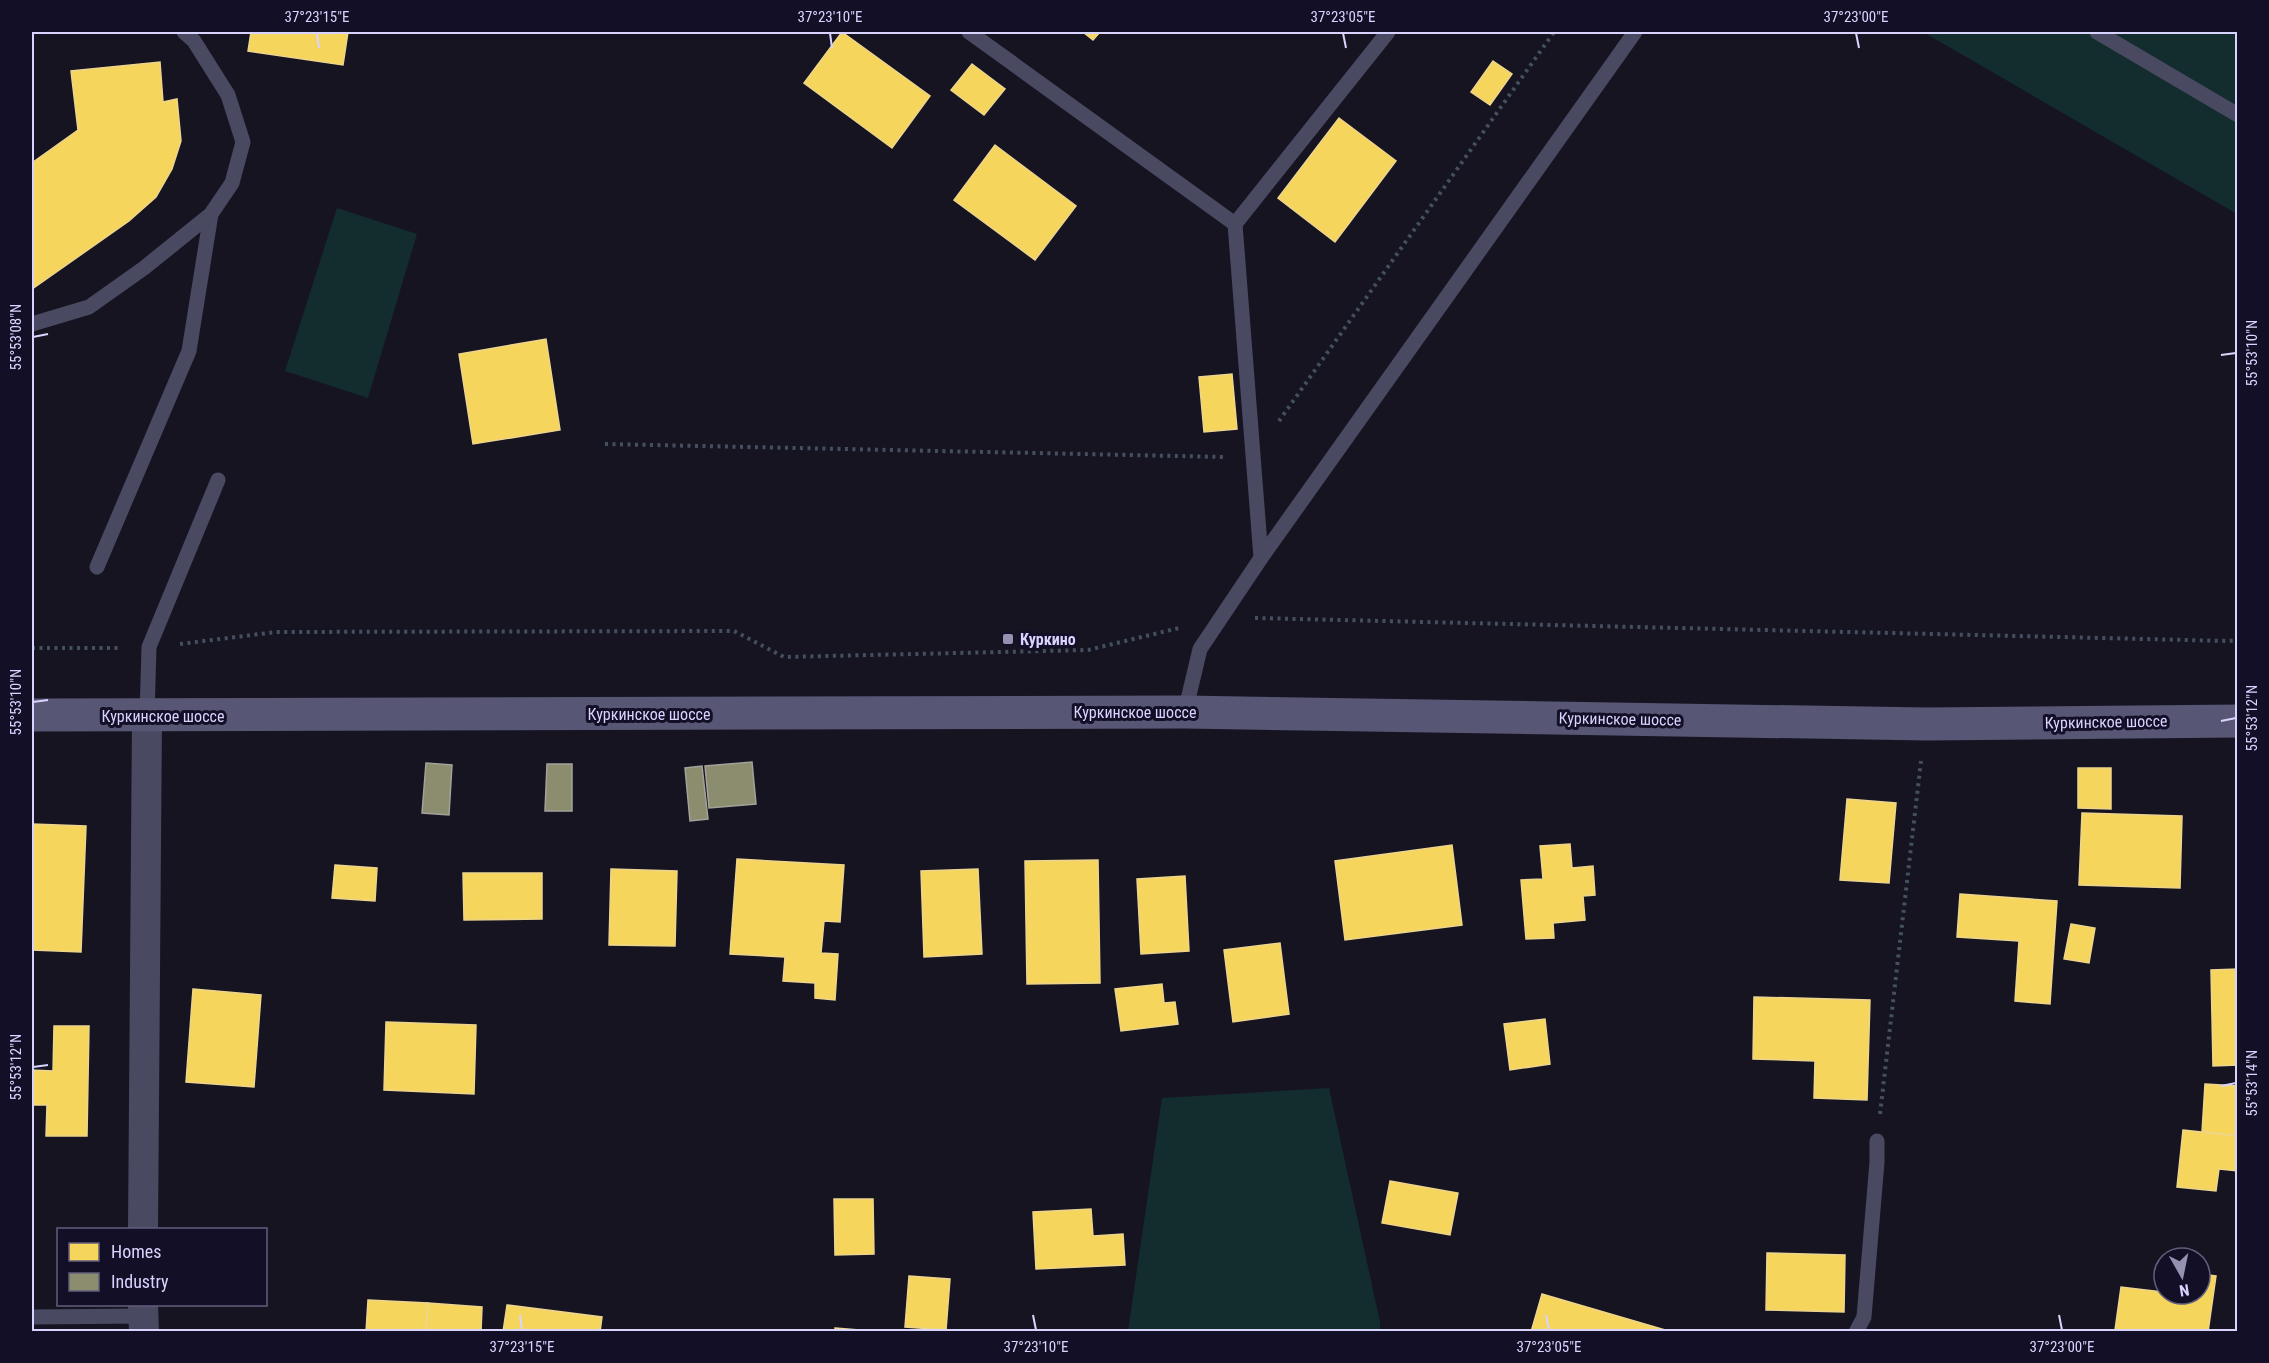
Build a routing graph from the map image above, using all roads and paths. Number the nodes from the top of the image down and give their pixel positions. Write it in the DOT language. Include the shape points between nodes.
graph roads {
  1 [pos="184,32"];
  2 [pos="969,32"];
  3 [pos="1388,32"];
  4 [pos="1554,32"];
  5 [pos="1635,32"];
  6 [pos="2097,32"];
  7 [pos="2238,116"];
  8 [pos="211,214"];
  9 [pos="1235,224"];
  10 [pos="32,324"];
  11 [pos="604,444"];
  12 [pos="1253,458"];
  13 [pos="218,480"];
  14 [pos="1261,558"];
  15 [pos="97,567"];
  16 [pos="1221,618"];
  17 [pos="2238,640"];
  18 [pos="32,648"];
  19 [pos="149,648"];
  20 [pos="1185,712"];
  21 [pos="32,715"];
  22 [pos="147,716"];
  23 [pos="2238,721"];
  24 [pos="1926,724"];
  25 [pos="1877,1141"];
  26 [pos="143,1228"];
  27 [pos="32,1317"];
  28 [pos="143,1317"];
  29 [pos="1856,1332"];
  1 -- 8 [label="lane" via="194,41 228,95 243,142 232,183"];
  2 -- 9 [label="lane"];
  3 -- 9 [label="lane"];
  4 -- 12 [label="path"];
  5 -- 14 [label="lane"];
  6 -- 7 [label="lane"];
  8 -- 10 [label="lane" via="89,307"];
  8 -- 15 [label="lane" via="189,351"];
  9 -- 12 [label="lane"];
  11 -- 12 [label="path"];
  12 -- 14 [label="lane"];
  13 -- 19 [label="lane"];
  14 -- 16 [label="lane"];
  16 -- 17 [label="path"];
  16 -- 19 [label="path" via="1088,650 784,657 734,631 276,632"];
  16 -- 20 [label="lane" via="1200,649"];
  18 -- 19 [label="path"];
  19 -- 22 [label="lane"];
  20 -- 22 [label="main road, Куркинское шоссе"];
  20 -- 24 [label="main road, Куркинское шоссе"];
  21 -- 22 [label="main road, Куркинское шоссе"];
  22 -- 26 [label="street"];
  23 -- 24 [label="main road, Куркинское шоссе"];
  24 -- 25 [label="path"];
  25 -- 29 [label="lane" via="1864,1317"];
  27 -- 28 [label="lane"];
}
